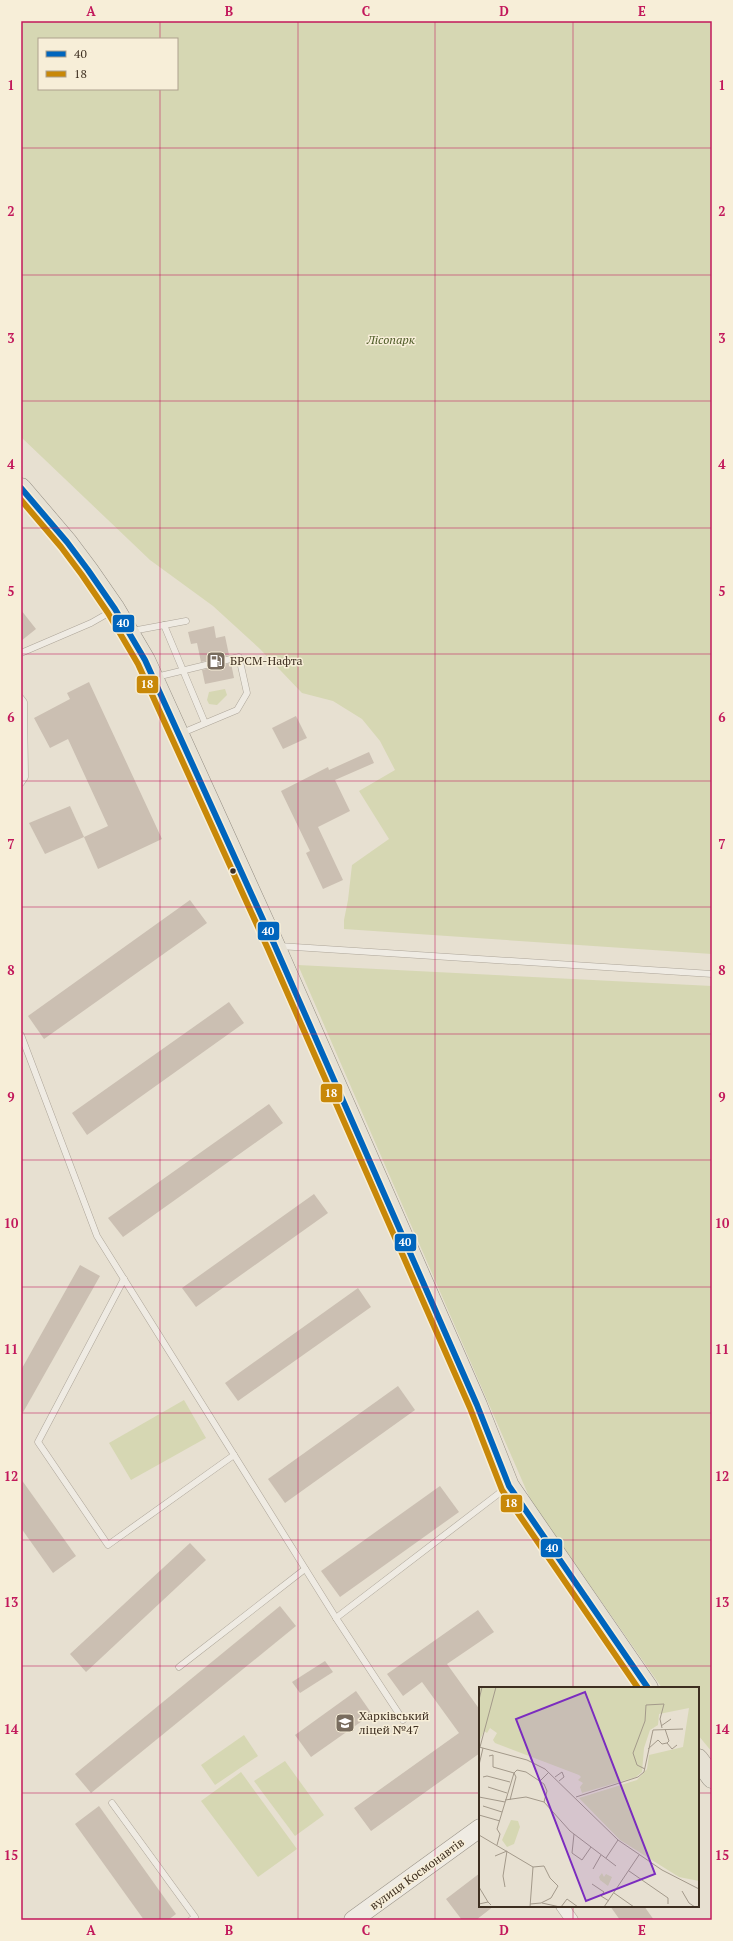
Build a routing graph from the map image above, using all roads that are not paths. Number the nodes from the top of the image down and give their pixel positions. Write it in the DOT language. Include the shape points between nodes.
graph roads {
  1 [pos="21,488"];
  2 [pos="115,609"];
  3 [pos="186,621"];
  4 [pos="164,625"];
  5 [pos="128,632"];
  6 [pos="21,653"];
  7 [pos="182,671"];
  8 [pos="153,678"];
  9 [pos="21,698"];
  10 [pos="205,723"];
  11 [pos="179,734"];
  12 [pos="21,783"];
  13 [pos="275,946"];
  14 [pos="712,974"];
  15 [pos="21,1035"];
  16 [pos="124,1279"];
  17 [pos="234,1455"];
  18 [pos="509,1486"];
  19 [pos="305,1569"];
  20 [pos="336,1618"];
  21 [pos="179,1667"];
  22 [pos="647,1687"];
  23 [pos="403,1720"];
  24 [pos="699,1760"];
  25 [pos="712,1778"];
  26 [pos="112,1803"];
  27 [pos="479,1829"];
  28 [pos="563,1907"];
  29 [pos="191,1920"];
  30 [pos="353,1920"];
  31 [pos="572,1920"];
  1 -- 2 [label="main road" via="67,542"];
  2 -- 5 [label="main road"];
  2 -- 6 [label="lane"];
  3 -- 4 [label="lane"];
  4 -- 5 [label="lane"];
  4 -- 7 [label="lane"];
  5 -- 8 [label="main road"];
  7 -- 8 [label="lane"];
  7 -- 10 [label="lane"];
  7 -- 10 [label="lane" via="238,657 247,694 236,710"];
  8 -- 11 [label="main road"];
  9 -- 12 [label="lane" via="24,702 25,777"];
  10 -- 11 [label="lane"];
  11 -- 13 [label="main road"];
  13 -- 14 [label="lane"];
  13 -- 18 [label="main road" via="478,1405"];
  15 -- 16 [label="lane" via="97,1236"];
  16 -- 17 [label="lane"];
  16 -- 17 [label="lane" via="38,1442 108,1545"];
  17 -- 19 [label="lane"];
  18 -- 20 [label="lane"];
  18 -- 22 [label="main road"];
  19 -- 20 [label="lane"];
  19 -- 21 [label="lane"];
  20 -- 23 [label="lane"];
  24 -- 25 [label="main road"];
  26 -- 29 [label="lane" via="195,1917"];
  27 -- 30 [label="street, вулиця Космонавтів"];
  28 -- 31 [label="street"];
}
